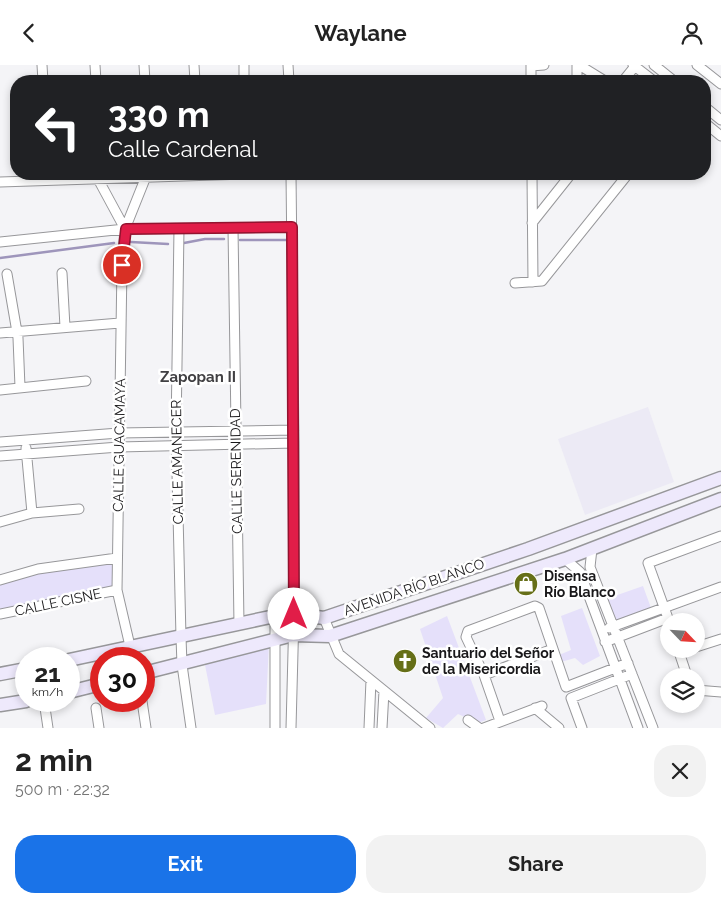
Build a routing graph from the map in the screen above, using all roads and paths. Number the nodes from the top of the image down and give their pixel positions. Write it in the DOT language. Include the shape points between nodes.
graph roads {
  1 [pos="531,65"];
  2 [pos="544,65"];
  3 [pos="578,65"];
  4 [pos="635,65"];
  5 [pos="654,65"];
  6 [pos="697,65"];
  7 [pos="715,65"];
  8 [pos="708,73"];
  9 [pos="595,75"];
  10 [pos="647,75"];
  11 [pos="666,75"];
  12 [pos="710,75"];
  13 [pos="711,76"];
  14 [pos="721,84"];
  15 [pos="713,113"];
  16 [pos="711,116"];
  17 [pos="721,120"];
  18 [pos="711,128"];
  19 [pos="721,136"];
  20 [pos="20,180"];
  21 [pos="100,180"];
  22 [pos="145,180"];
  23 [pos="291,180"];
  24 [pos="532,180"];
  25 [pos="566,180"];
  26 [pos="623,180"];
  27 [pos="0,182"];
  28 [pos="532,223"];
  29 [pos="292,227"];
  30 [pos="233,228"];
  31 [pos="126,229"];
  32 [pos="178,229"];
  33 [pos="0,242"];
  34 [pos="62,273"];
  35 [pos="7,274"];
  36 [pos="533,282"];
  37 [pos="515,283"];
  38 [pos="120,323"];
  39 [pos="65,327"];
  40 [pos="16,332"];
  41 [pos="0,333"];
  42 [pos="86,381"];
  43 [pos="20,387"];
  44 [pos="0,390"];
  45 [pos="294,430"];
  46 [pos="235,431"];
  47 [pos="176,432"];
  48 [pos="119,433"];
  49 [pos="26,440"];
  50 [pos="0,442"];
  51 [pos="294,443"];
  52 [pos="235,445"];
  53 [pos="176,446"];
  54 [pos="119,447"];
  55 [pos="26,453"];
  56 [pos="0,456"];
  57 [pos="721,478"];
  58 [pos="721,499"];
  59 [pos="79,509"];
  60 [pos="32,513"];
  61 [pos="0,522"];
  62 [pos="721,536"];
  63 [pos="592,549"];
  64 [pos="118,557"];
  65 [pos="565,559"];
  66 [pos="0,580"];
  67 [pos="721,587"];
  68 [pos="117,590"];
  69 [pos="664,606"];
  70 [pos="666,613"];
  71 [pos="0,614"];
  72 [pos="294,614"];
  73 [pos="275,616"];
  74 [pos="324,618"];
  75 [pos="660,623"];
  76 [pos="239,624"];
  77 [pos="613,626"];
  78 [pos="601,631"];
  79 [pos="293,635"];
  80 [pos="330,636"];
  81 [pos="181,637"];
  82 [pos="617,637"];
  83 [pos="275,639"];
  84 [pos="721,639"];
  85 [pos="605,642"];
  86 [pos="705,644"];
  87 [pos="130,647"];
  88 [pos="150,647"];
  89 [pos="553,649"];
  90 [pos="628,663"];
  91 [pos="182,665"];
  92 [pos="614,668"];
  93 [pos="15,671"];
  94 [pos="155,671"];
  95 [pos="0,674"];
  96 [pos="632,674"];
  97 [pos="484,675"];
  98 [pos="618,679"];
  99 [pos="371,680"];
  100 [pos="384,691"];
  101 [pos="705,691"];
  102 [pos="721,692"];
  103 [pos="15,703"];
  104 [pos="0,705"];
  105 [pos="46,712"];
  106 [pos="97,712"];
  107 [pos="144,712"];
  108 [pos="468,720"];
  109 [pos="500,721"];
  110 [pos="651,724"];
  111 [pos="637,726"];
  112 [pos="48,728"];
  113 [pos="99,728"];
  114 [pos="146,728"];
  115 [pos="192,728"];
  116 [pos="275,728"];
  117 [pos="290,728"];
  118 [pos="369,728"];
  119 [pos="382,728"];
  120 [pos="430,728"];
  121 [pos="479,728"];
  122 [pos="484,728"];
  123 [pos="559,728"];
  124 [pos="582,728"];
  1 -- 2 [label="street"];
  3 -- 9 [label="street"];
  4 -- 10 [label="street"];
  5 -- 11 [label="street"];
  6 -- 8 [label="street"];
  7 -- 8 [label="street"];
  8 -- 12 [label="street"];
  13 -- 14 [label="street"];
  15 -- 16 [label="street"];
  15 -- 17 [label="street"];
  18 -- 19 [label="street"];
  20 -- 27 [label="street"];
  21 -- 31 [label="street"];
  22 -- 31 [label="street, CALLE GUACAMAYA"];
  23 -- 29 [label="street"];
  24 -- 28 [label="street"];
  25 -- 28 [label="street"];
  26 -- 36 [label="street" via="542,281"];
  28 -- 36 [label="street"];
  29 -- 30 [label="street"];
  29 -- 45 [label="street"];
  30 -- 32 [label="street"];
  30 -- 46 [label="street, CALLE SERENIDAD"];
  31 -- 32 [label="street"];
  31 -- 33 [label="street"];
  31 -- 38 [label="street, CALLE GUACAMAYA"];
  32 -- 47 [label="street, CALLE AMANECER"];
  34 -- 39 [label="street"];
  35 -- 40 [label="street"];
  36 -- 37 [label="street"];
  38 -- 39 [label="street"];
  38 -- 48 [label="street, CALLE GUACAMAYA"];
  39 -- 40 [label="street"];
  40 -- 41 [label="street"];
  40 -- 43 [label="street"];
  42 -- 43 [label="street"];
  43 -- 44 [label="street"];
  45 -- 46 [label="street"];
  45 -- 51 [label="street"];
  46 -- 47 [label="street"];
  46 -- 52 [label="street, CALLE SERENIDAD"];
  47 -- 48 [label="street"];
  47 -- 53 [label="street, CALLE AMANECER"];
  48 -- 49 [label="street"];
  48 -- 54 [label="street, CALLE GUACAMAYA"];
  49 -- 50 [label="street"];
  49 -- 55 [label="street"];
  51 -- 52 [label="street"];
  51 -- 72 [label="street"];
  52 -- 53 [label="street"];
  52 -- 76 [label="street, CALLE SERENIDAD"];
  53 -- 54 [label="street"];
  53 -- 81 [label="street, CALLE AMANECER"];
  54 -- 55 [label="street"];
  54 -- 64 [label="street, CALLE GUACAMAYA"];
  55 -- 56 [label="street"];
  55 -- 60 [label="street"];
  57 -- 74 [label="street, AVENIDA RÍO BLANCO" via="528,549"];
  58 -- 63 [label="street, AVENIDA RÍO BLANCO"];
  59 -- 60 [label="street"];
  60 -- 61 [label="street"];
  62 -- 69 [label="street" via="648,563"];
  63 -- 65 [label="street, AVENIDA RÍO BLANCO"];
  63 -- 77 [label="street" via="590,567"];
  64 -- 66 [label="street" via="38,569"];
  64 -- 68 [label="street, CALLE GUACAMAYA"];
  65 -- 78 [label="street" via="580,572"];
  65 -- 80 [label="street, AVENIDA RÍO BLANCO"];
  67 -- 69 [label="street"];
  68 -- 71 [label="street, CALLE CISNE"];
  68 -- 87 [label="street, CALLE GUACAMAYA"];
  69 -- 70 [label="street"];
  69 -- 77 [label="street"];
  72 -- 73 [label="street, AVENIDA RÍO BLANCO"];
  72 -- 74 [label="street, AVENIDA RÍO BLANCO"];
  72 -- 79 [label="street"];
  73 -- 76 [label="street, AVENIDA RÍO BLANCO"];
  73 -- 83 [label="street"];
  74 -- 80 [label="street"];
  75 -- 82 [label="street"];
  76 -- 81 [label="street, AVENIDA RÍO BLANCO"];
  77 -- 78 [label="street"];
  77 -- 82 [label="street"];
  78 -- 85 [label="street"];
  79 -- 80 [label="street, AVENIDA RÍO BLANCO"];
  79 -- 83 [label="street, AVENIDA RÍO BLANCO"];
  79 -- 117 [label="street"];
  80 -- 99 [label="street" via="339,654"];
  81 -- 88 [label="street, AVENIDA RÍO BLANCO"];
  81 -- 91 [label="street, CALLE AMANECER"];
  82 -- 85 [label="street"];
  82 -- 90 [label="street"];
  83 -- 91 [label="street, AVENIDA RÍO BLANCO"];
  83 -- 116 [label="street"];
  84 -- 86 [label="street"];
  85 -- 92 [label="street"];
  89 -- 92 [label="street" via="566,687"];
  89 -- 97 [label="street"];
  89 -- 97 [label="street" via="539,608 535,606 466,633"];
  90 -- 92 [label="street"];
  90 -- 96 [label="street"];
  91 -- 94 [label="street, AVENIDA RÍO BLANCO"];
  91 -- 115 [label="street, CALLE AMANECER"];
  92 -- 98 [label="street"];
  93 -- 95 [label="street"];
  96 -- 98 [label="street"];
  96 -- 110 [label="street"];
  97 -- 109 [label="street"];
  98 -- 111 [label="street"];
  98 -- 124 [label="street" via="570,698"];
  99 -- 100 [label="street"];
  99 -- 118 [label="street"];
  100 -- 119 [label="street"];
  100 -- 120 [label="street"];
  101 -- 102 [label="street"];
  103 -- 104 [label="street"];
  105 -- 112 [label="street"];
  106 -- 113 [label="street"];
  107 -- 114 [label="street"];
  108 -- 121 [label="street"];
  109 -- 122 [label="street"];
  109 -- 123 [label="street" via="538,707"];
  110 -- 111 [label="street"];
}
